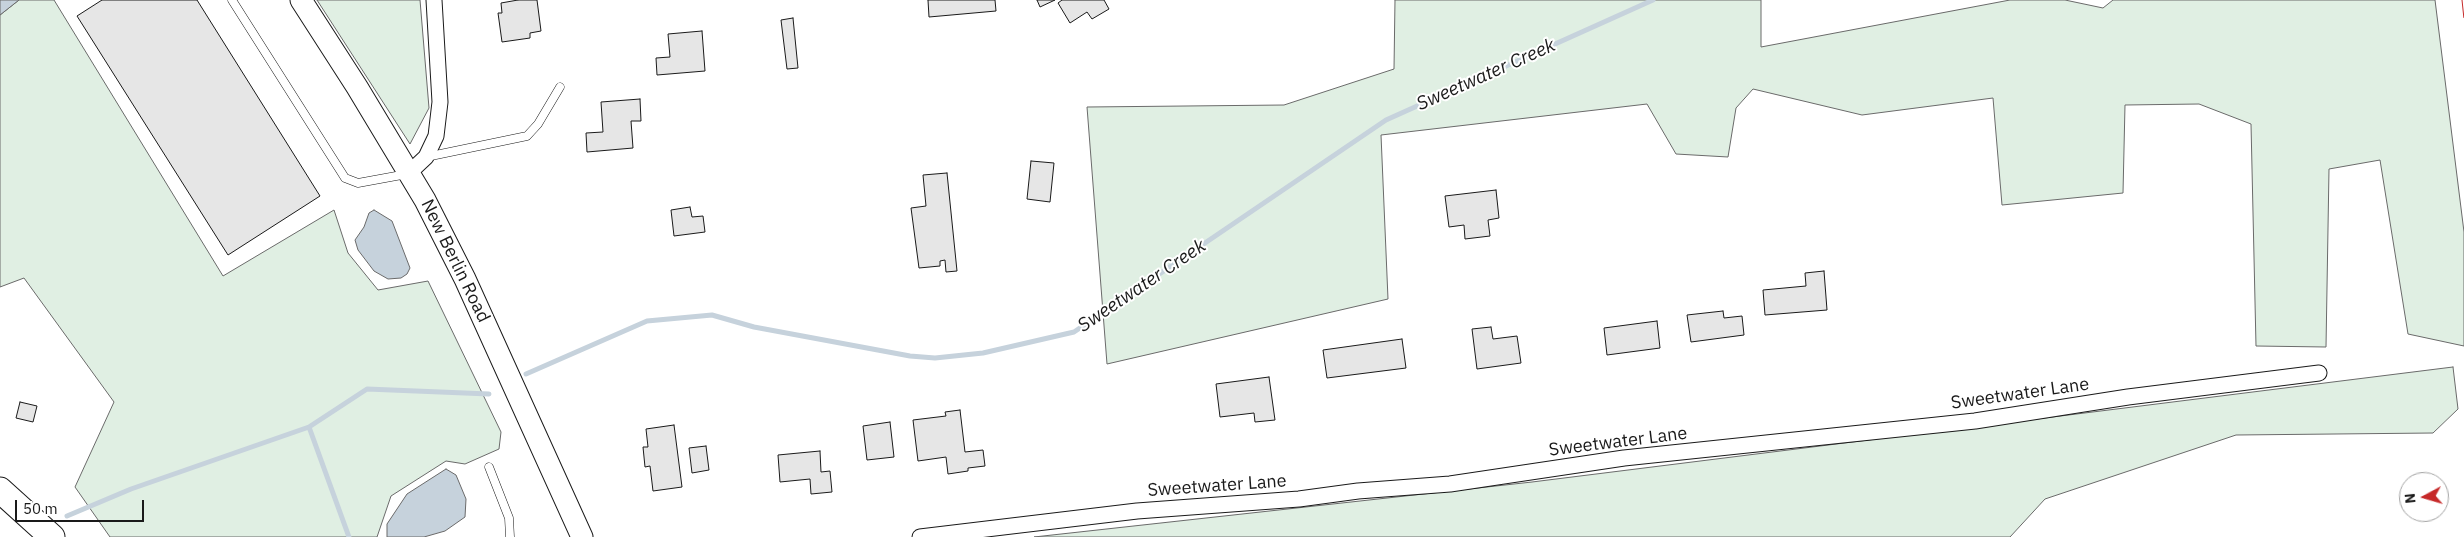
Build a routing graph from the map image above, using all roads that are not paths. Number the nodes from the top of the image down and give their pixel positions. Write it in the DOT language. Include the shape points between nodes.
graph roads {
  1 [pos="232,0"];
  2 [pos="301,0"];
  3 [pos="434,0"];
  4 [pos="560,86"];
  5 [pos="426,157"];
  6 [pos="409,173"];
  7 [pos="2319,373"];
  8 [pos="489,468"];
  9 [pos="0,490"];
  10 [pos="52,537"];
  11 [pos="510,537"];
  12 [pos="582,537"];
  13 [pos="920,537"];
  1 -- 6 [label="lane" via="345,178 358,184"];
  2 -- 6 [label="street, New Berlin Road"];
  3 -- 5 [label="street" via="440,102 436,136"];
  4 -- 5 [label="lane" via="538,124 527,136"];
  5 -- 6 [label="street"];
  6 -- 12 [label="street, New Berlin Road" via="465,279"];
  7 -- 13 [label="street, Sweetwater Lane" via="2128,397 1975,421 1624,458 1450,484 1136,511"];
  8 -- 11 [label="lane" via="509,518"];
  9 -- 10 [label="main road"];
}
